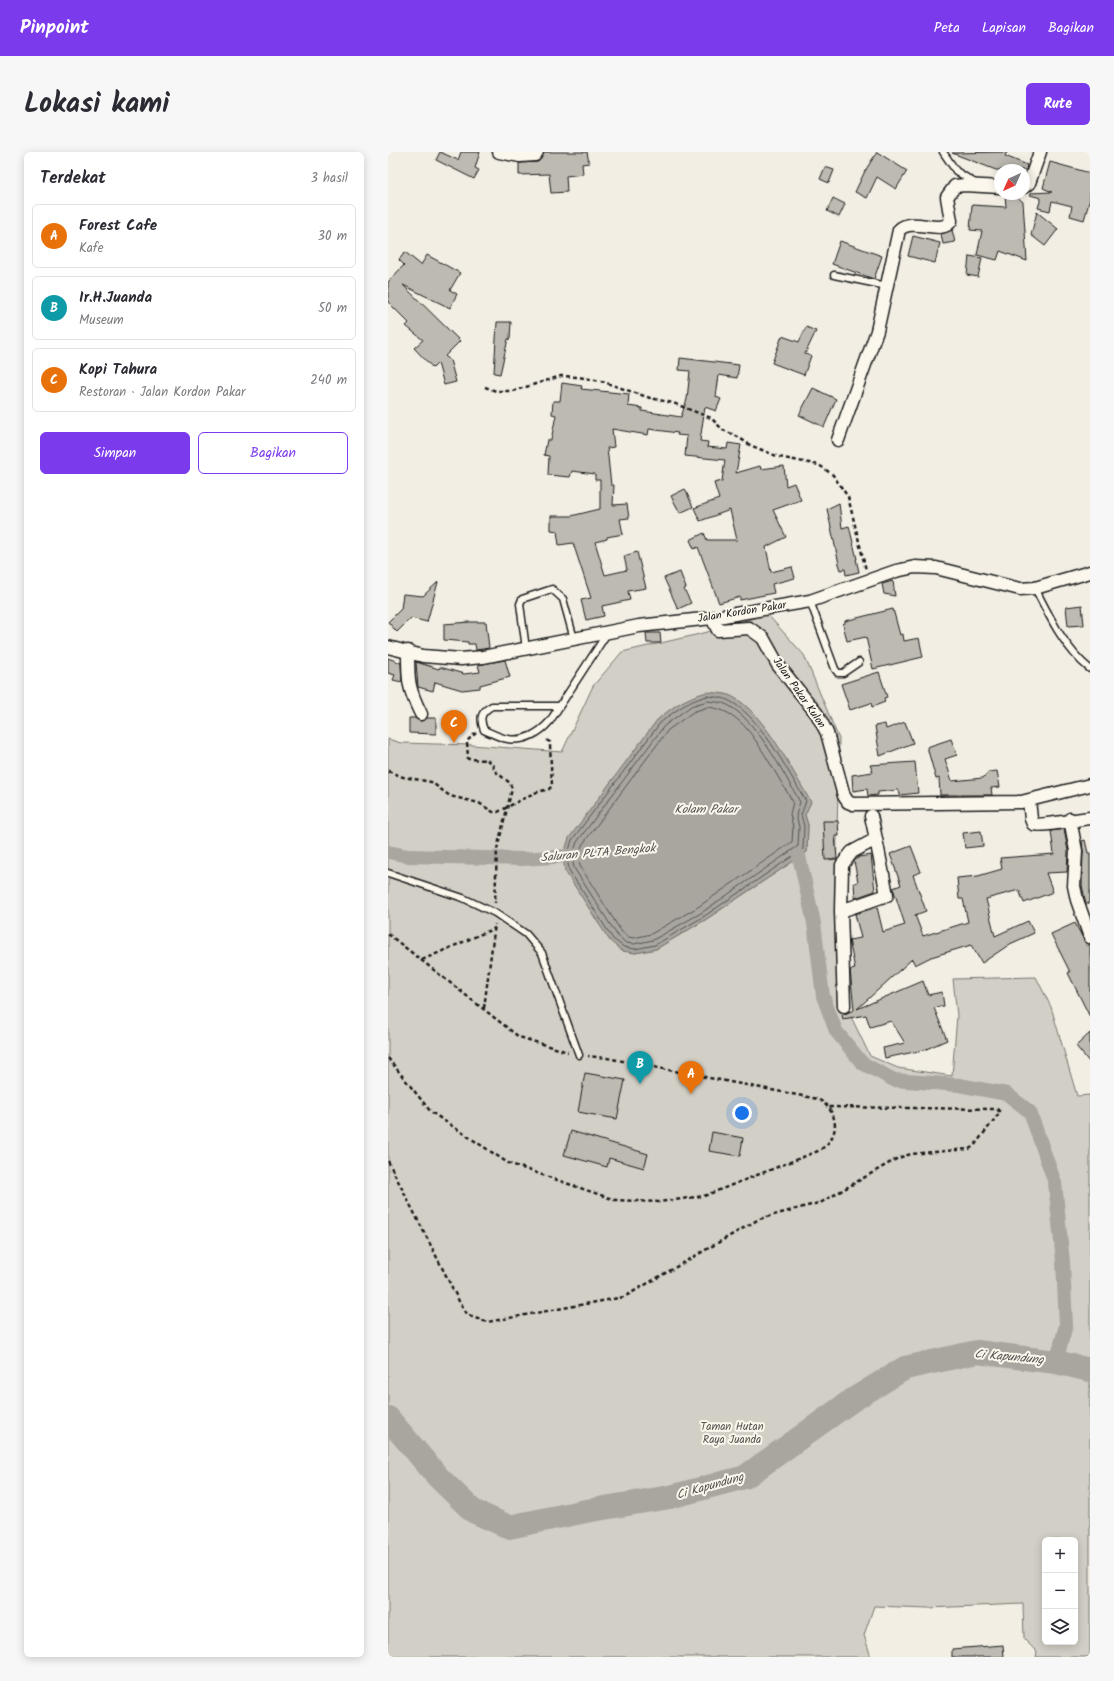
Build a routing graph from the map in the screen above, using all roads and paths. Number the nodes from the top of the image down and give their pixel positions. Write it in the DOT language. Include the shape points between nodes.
graph roads {
  1 [pos="499,152"];
  2 [pos="537,152"];
  3 [pos="943,152"];
  4 [pos="1040,152"];
  5 [pos="1030,180"];
  6 [pos="980,186"];
  7 [pos="994,187"];
  8 [pos="834,275"];
  9 [pos="887,286"];
  10 [pos="485,387"];
  11 [pos="838,440"];
  12 [pos="1090,572"];
  13 [pos="868,580"];
  14 [pos="1035,588"];
  15 [pos="810,601"];
  16 [pos="712,618"];
  17 [pos="608,632"];
  18 [pos="574,639"];
  19 [pos="388,647"];
  20 [pos="526,649"];
  21 [pos="408,651"];
  22 [pos="859,662"];
  23 [pos="1090,669"];
  24 [pos="559,706"];
  25 [pos="421,714"];
  26 [pos="484,730"];
  27 [pos="532,736"];
  28 [pos="388,771"];
  29 [pos="1090,785"];
  30 [pos="1025,801"];
  31 [pos="506,810"];
  32 [pos="871,816"];
  33 [pos="1090,818"];
  34 [pos="1070,819"];
  35 [pos="876,839"];
  36 [pos="388,873"];
  37 [pos="495,875"];
  38 [pos="841,911"];
  39 [pos="388,934"];
  40 [pos="1090,937"];
  41 [pos="422,960"];
  42 [pos="844,1006"];
  43 [pos="484,1009"];
  44 [pos="579,1055"];
  45 [pos="388,1058"];
  46 [pos="828,1106"];
  47 [pos="388,1161"];
  1 -- 2 [label="street" via="520,156 535,155"];
  3 -- 6 [label="lane" via="956,171"];
  4 -- 5 [label="street"];
  6 -- 7 [label="street"];
  6 -- 9 [label="street" via="965,185 952,188 947,197 951,221 945,227 907,225 899,230"];
  8 -- 9 [label="lane"];
  9 -- 11 [label="street" via="877,330"];
  10 -- 13 [label="path" via="496,391 513,391 561,376 602,381 650,398 673,403 710,418 723,430 775,456 819,465 833,475 848,498"];
  12 -- 14 [label="street, Jalan Kordon Pakar"];
  13 -- 14 [label="street, Jalan Kordon Pakar" via="915,567 936,568 1020,589"];
  13 -- 15 [label="street, Jalan Kordon Pakar"];
  14 -- 23 [label="lane" via="1061,634"];
  15 -- 16 [label="street, Jalan Kordon Pakar"];
  15 -- 22 [label="lane" via="838,673 843,673"];
  16 -- 17 [label="street, Jalan Kordon Pakar"];
  16 -- 30 [label="street, Jalan Pakar Kulon" via="718,630 749,628 763,638 778,665 817,714 827,733 844,796 848,802 905,804"];
  17 -- 18 [label="street, Jalan Kordon Pakar"];
  17 -- 24 [label="lane"];
  18 -- 20 [label="street, Jalan Kordon Pakar"];
  18 -- 20 [label="lane" via="563,599 552,589 522,599 520,604"];
  19 -- 21 [label="street, Jalan Kordon Pakar"];
  20 -- 21 [label="street, Jalan Kordon Pakar" via="461,659 423,656"];
  21 -- 25 [label="street" via="410,691"];
  24 -- 26 [label="lane" via="492,706 484,710 480,718"];
  24 -- 27 [label="lane" via="543,729"];
  26 -- 27 [label="lane" via="508,740"];
  26 -- 31 [label="path" via="473,734 468,741 466,755 471,760 487,760 496,772 510,783 512,789"];
  27 -- 31 [label="path" via="550,742 552,786 524,798"];
  28 -- 31 [label="path" via="403,777 431,782 450,796 479,803 493,812"];
  29 -- 30 [label="street"];
  30 -- 34 [label="street" via="1033,824 1038,826"];
  31 -- 37 [label="path" via="497,849"];
  32 -- 35 [label="street"];
  33 -- 34 [label="street"];
  34 -- 40 [label="street" via="1076,851 1074,886"];
  35 -- 38 [label="street" via="852,852 842,865"];
  35 -- 38 [label="street" via="887,894"];
  36 -- 44 [label="lane" via="463,898 495,913 526,934 542,953"];
  38 -- 42 [label="street"];
  39 -- 41 [label="path"];
  41 -- 43 [label="path"];
  41 -- 43 [label="path" via="496,928"];
  43 -- 44 [label="path" via="519,1037"];
  44 -- 46 [label="path" via="608,1058 818,1099"];
  45 -- 46 [label="path" via="431,1112 508,1163 615,1200 659,1202 704,1196 818,1151 828,1145 835,1130 835,1118"];
  46 -- 47 [label="path" via="997,1109 1000,1112 969,1149 911,1154 898,1158 822,1202 759,1219 624,1297 487,1322 472,1317 464,1310"];
}
